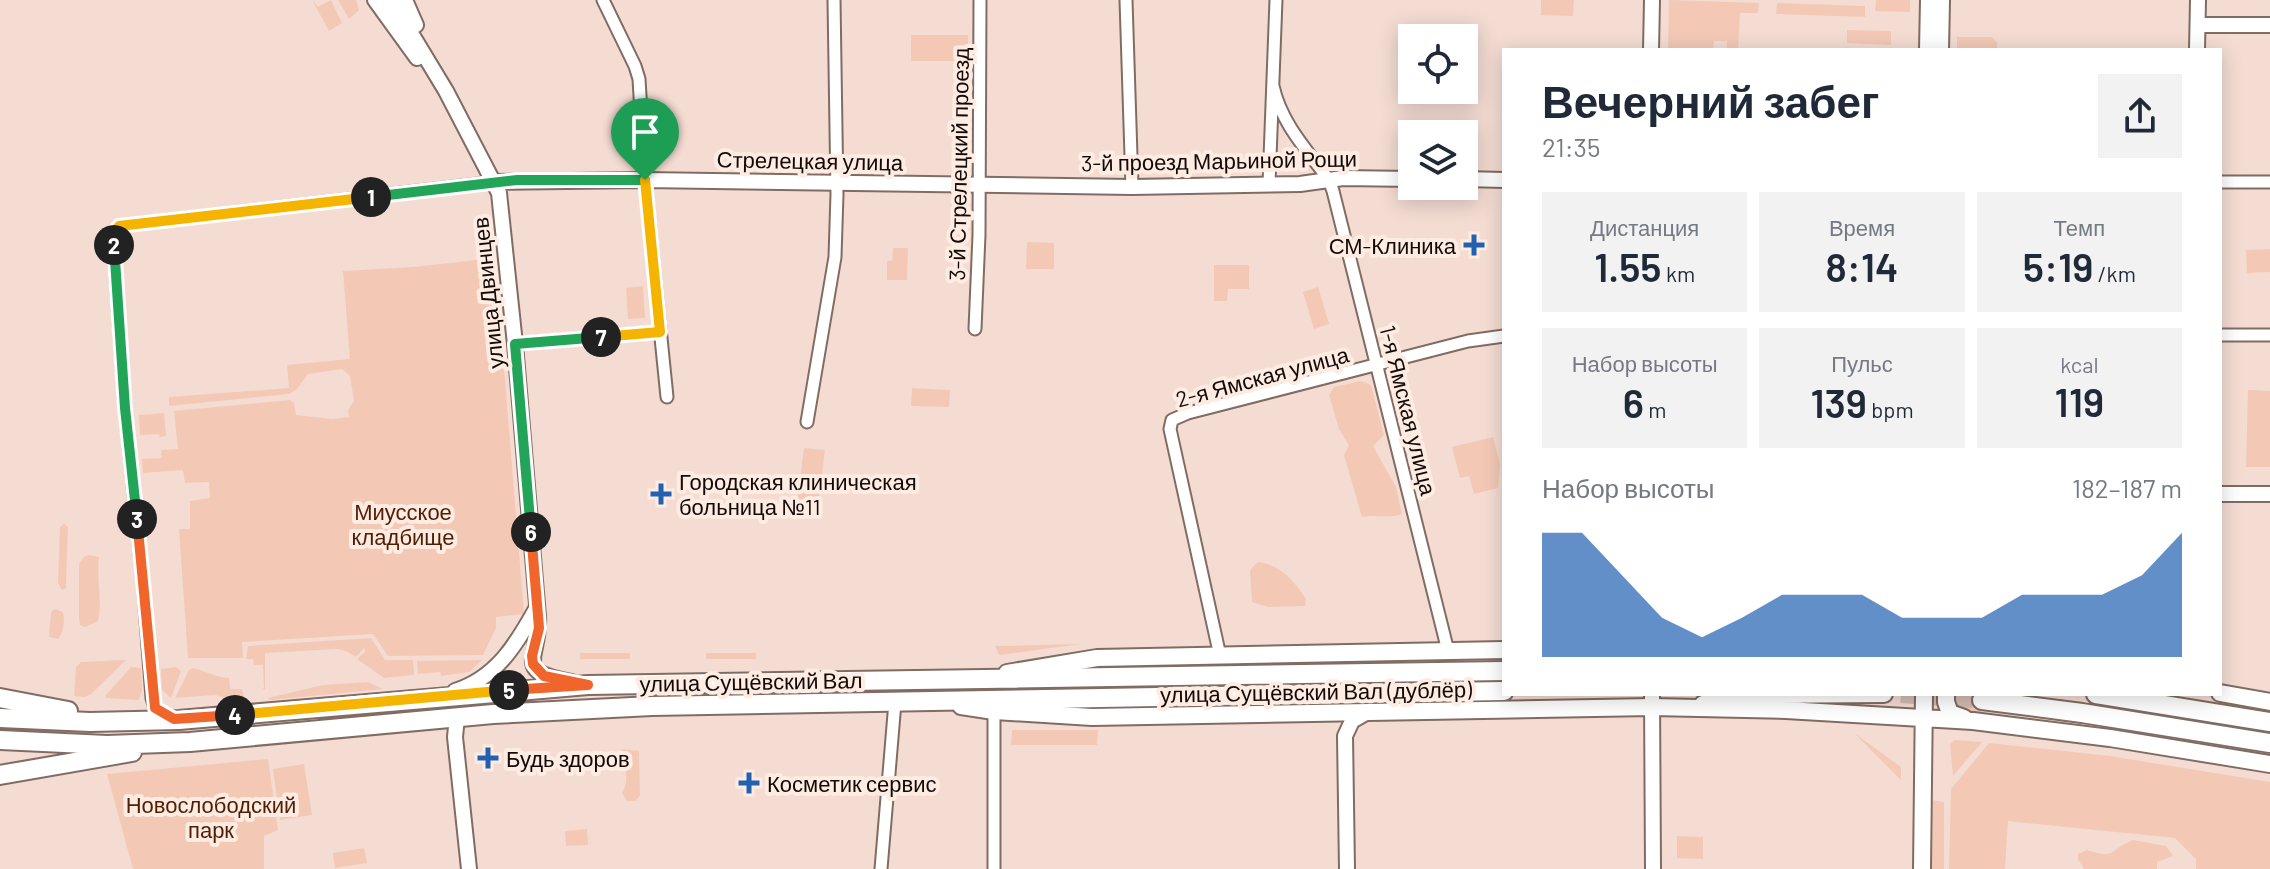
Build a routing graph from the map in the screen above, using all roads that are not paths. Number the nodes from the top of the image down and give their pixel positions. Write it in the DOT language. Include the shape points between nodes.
graph roads {
  1 [pos="375,0"];
  2 [pos="391,0"];
  3 [pos="405,0"];
  4 [pos="603,0"];
  5 [pos="834,0"];
  6 [pos="980,0"];
  7 [pos="1126,0"];
  8 [pos="1276,0"];
  9 [pos="1652,0"];
  10 [pos="1929,0"];
  11 [pos="1941,0"];
  12 [pos="2198,0"];
  13 [pos="2198,25"];
  14 [pos="2270,25"];
  15 [pos="1651,48"];
  16 [pos="1928,48"];
  17 [pos="1940,48"];
  18 [pos="2197,48"];
  19 [pos="1273,86"];
  20 [pos="446,91"];
  21 [pos="1398,179"];
  22 [pos="1478,179"];
  23 [pos="645,180"];
  24 [pos="1329,180"];
  25 [pos="1502,180"];
  26 [pos="495,182"];
  27 [pos="836,182"];
  28 [pos="2222,182"];
  29 [pos="2270,182"];
  30 [pos="1269,184"];
  31 [pos="979,185"];
  32 [pos="1132,187"];
  33 [pos="975,329"];
  34 [pos="660,332"];
  35 [pos="2222,335"];
  36 [pos="2270,335"];
  37 [pos="1502,336"];
  38 [pos="515,344"];
  39 [pos="1377,366"];
  40 [pos="667,397"];
  41 [pos="807,422"];
  42 [pos="2222,494"];
  43 [pos="2270,494"];
  44 [pos="537,609"];
  45 [pos="1502,650"];
  46 [pos="1448,651"];
  47 [pos="1220,656"];
  48 [pos="1502,671"];
  49 [pos="983,677"];
  50 [pos="588,685"];
  51 [pos="1502,691"];
  52 [pos="2222,693"];
  53 [pos="442,696"];
  54 [pos="1726,696"];
  55 [pos="1924,696"];
  56 [pos="1946,696"];
  57 [pos="2108,696"];
  58 [pos="0,698"];
  59 [pos="1982,700"];
  60 [pos="1652,701"];
  61 [pos="895,702"];
  62 [pos="936,702"];
  63 [pos="2270,702"];
  64 [pos="0,705"];
  65 [pos="1691,708"];
  66 [pos="56,710"];
  67 [pos="994,711"];
  68 [pos="1323,713"];
  69 [pos="1366,713"];
  70 [pos="457,717"];
  71 [pos="0,718"];
  72 [pos="1923,718"];
  73 [pos="179,720"];
  74 [pos="154,721"];
  75 [pos="1973,721"];
  76 [pos="2270,722"];
  77 [pos="1345,736"];
  78 [pos="0,740"];
  79 [pos="190,742"];
  80 [pos="59,743"];
  81 [pos="2270,743"];
  82 [pos="0,748"];
  83 [pos="2270,764"];
  84 [pos="0,775"];
  85 [pos="469,869"];
  86 [pos="881,869"];
  87 [pos="994,869"];
  88 [pos="1347,869"];
  89 [pos="1653,869"];
  90 [pos="1922,869"];
  1 -- 20 [label="street"];
  2 -- 20 [label="street, улица Двинцев"];
  3 -- 20 [label="street"];
  4 -- 23 [label="street" via="639,79"];
  5 -- 27 [label="street"];
  6 -- 31 [label="street, 3-й Стрелецкий проезд"];
  7 -- 32 [label="street"];
  8 -- 19 [label="street"];
  9 -- 15 [label="street"];
  10 -- 16 [label="main road"];
  11 -- 17 [label="main road"];
  12 -- 13 [label="street"];
  13 -- 14 [label="street"];
  13 -- 18 [label="street"];
  19 -- 24 [label="street" via="1286,121"];
  19 -- 30 [label="street"];
  20 -- 26 [label="street, улица Двинцев"];
  21 -- 24 [label="street, 3-й проезд Марьиной Рощи"];
  22 -- 25 [label="street"];
  23 -- 26 [label="street, Стрелецкая улица"];
  23 -- 27 [label="street, Стрелецкая улица"];
  23 -- 34 [label="street"];
  24 -- 30 [label="street, 3-й проезд Марьиной Рощи"];
  24 -- 39 [label="street, 1-я Ямская улица"];
  26 -- 38 [label="street, улица Двинцев"];
  26 -- 73 [label="street, Стрелецкая улица" via="115,229 125,408 152,698 160,713"];
  27 -- 31 [label="street, Стрелецкая улица"];
  27 -- 41 [label="street" via="835,257"];
  28 -- 29 [label="street"];
  30 -- 32 [label="street, 3-й проезд Марьиной Рощи"];
  31 -- 32 [label="street, 3-й проезд Марьиной Рощи"];
  31 -- 33 [label="street, 3-й Стрелецкий проезд"];
  34 -- 38 [label="street"];
  34 -- 40 [label="street"];
  35 -- 36 [label="street"];
  37 -- 39 [label="street, 2-я Ямская улица"];
  38 -- 44 [label="street, улица Двинцев"];
  39 -- 46 [label="street, 1-я Ямская улица"];
  39 -- 47 [label="street, 2-я Ямская улица" via="1188,413 1170,424"];
  42 -- 43 [label="street"];
  44 -- 50 [label="street, улица Двинцев" via="532,656 537,671"];
  44 -- 53 [label="street" via="487,676"];
  45 -- 46 [label="main road, улица Сущёвский Вал (дублёр)"];
  46 -- 47 [label="main road, улица Сущёвский Вал (дублёр)"];
  47 -- 49 [label="main road, улица Сущёвский Вал (дублёр)" via="1089,659"];
  48 -- 49 [label="main road, улица Сущёвский Вал"];
  49 -- 50 [label="main road, улица Сущёвский Вал"];
  50 -- 53 [label="main road, улица Сущёвский Вал"];
  51 -- 62 [label="main road, улица Сущёвский Вал"];
  52 -- 63 [label="main road"];
  53 -- 73 [label="main road, улица Сущёвский Вал"];
  54 -- 65 [label="main road"];
  55 -- 72 [label="main road"];
  56 -- 75 [label="main road" via="1950,713"];
  57 -- 76 [label="main road"];
  58 -- 66 [label="main road"];
  59 -- 81 [label="main road"];
  60 -- 65 [label="main road, улица Сущёвский Вал (дублёр)"];
  60 -- 69 [label="main road, улица Сущёвский Вал (дублёр)"];
  60 -- 89 [label="street"];
  61 -- 62 [label="main road, улица Сущёвский Вал"];
  61 -- 70 [label="main road, улица Сущёвский Вал" via="589,708"];
  61 -- 86 [label="street"];
  62 -- 67 [label="main road, улица Сущёвский Вал (дублёр)"];
  64 -- 66 [label="street"];
  65 -- 72 [label="main road, улица Сущёвский Вал (дублёр)"];
  66 -- 74 [label="main road"];
  67 -- 68 [label="main road, улица Сущёвский Вал (дублёр)" via="1092,717"];
  67 -- 87 [label="street"];
  68 -- 69 [label="main road, улица Сущёвский Вал (дублёр)"];
  68 -- 77 [label="street" via="1338,721"];
  69 -- 77 [label="street" via="1352,721"];
  70 -- 79 [label="main road, улица Сущёвский Вал"];
  70 -- 85 [label="street"];
  71 -- 74 [label="main road, улица Сущёвский Вал"];
  72 -- 75 [label="main road, улица Сущёвский Вал (дублёр)"];
  72 -- 90 [label="main road"];
  73 -- 74 [label="main road, улица Сущёвский Вал"];
  75 -- 83 [label="main road, улица Сущёвский Вал (дублёр)"];
  77 -- 88 [label="street"];
  78 -- 80 [label="main road, улица Сущёвский Вал"];
  79 -- 80 [label="main road, улица Сущёвский Вал"];
  79 -- 84 [label="main road"];
  80 -- 82 [label="street"];
}
